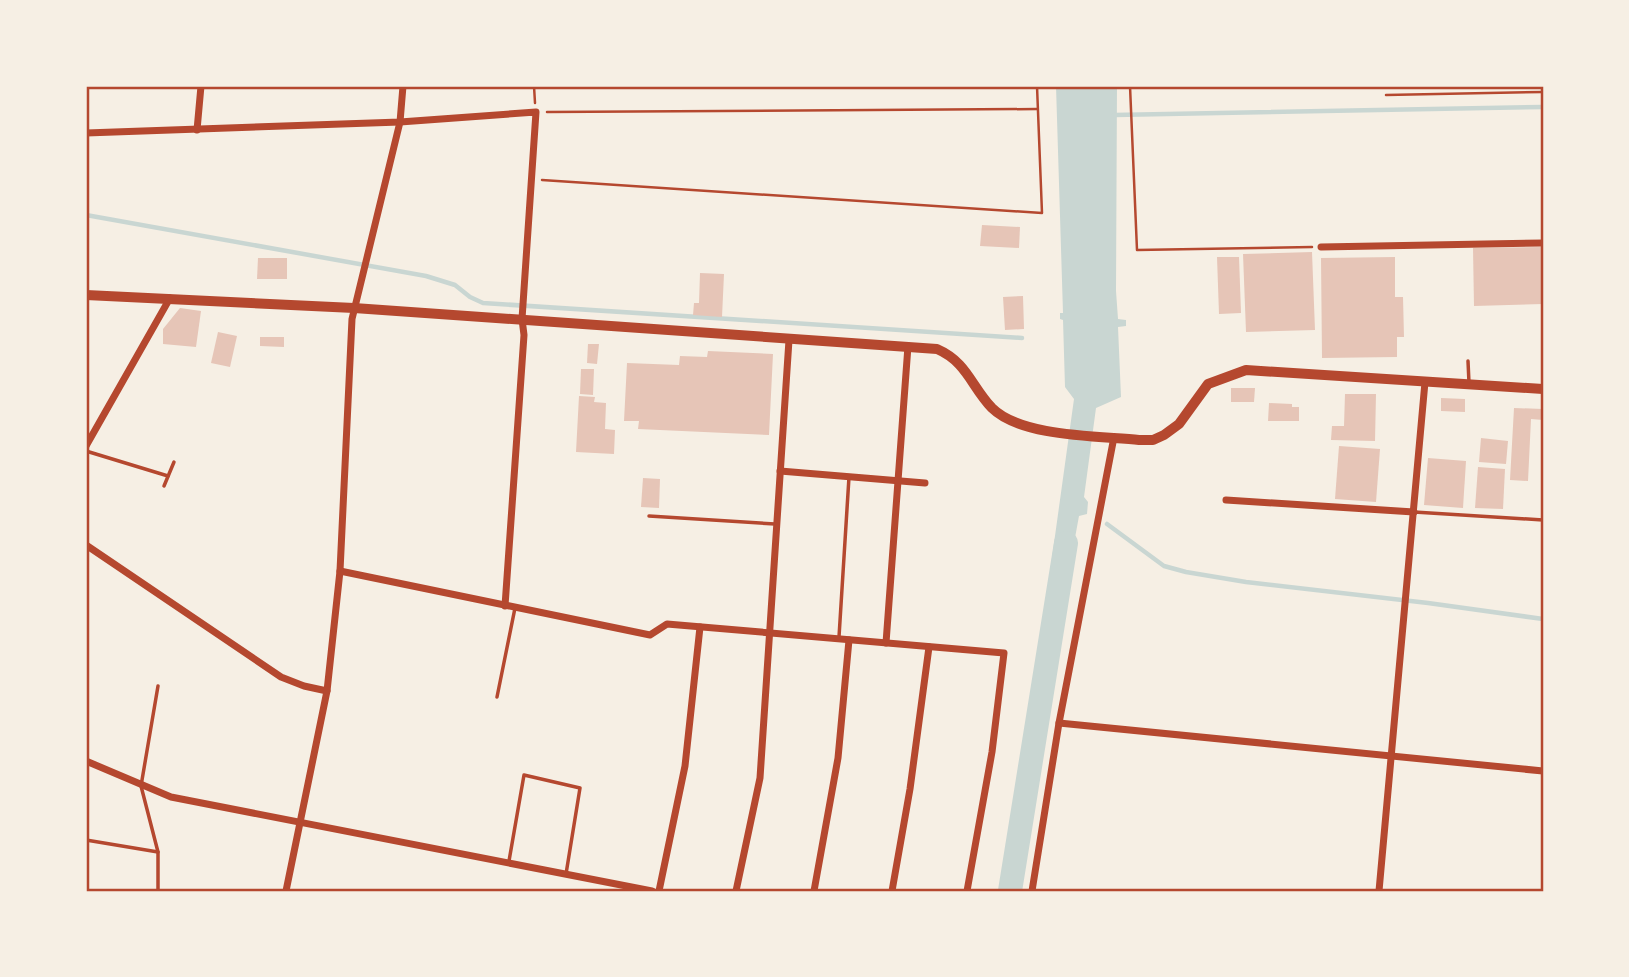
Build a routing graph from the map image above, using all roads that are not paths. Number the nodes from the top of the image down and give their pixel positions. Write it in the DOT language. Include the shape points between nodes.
graph roads {
  1 [pos="201,86"];
  2 [pos="402,86"];
  3 [pos="400,121"];
  4 [pos="197,130"];
  5 [pos="86,133"];
  6 [pos="1543,243"];
  7 [pos="1321,247"];
  8 [pos="86,295"];
  9 [pos="170,298"];
  10 [pos="354,308"];
  11 [pos="522,315"];
  12 [pos="789,340"];
  13 [pos="908,346"];
  14 [pos="1468,361"];
  15 [pos="1425,382"];
  16 [pos="1469,385"];
  17 [pos="1543,390"];
  18 [pos="1114,438"];
  19 [pos="86,448"];
  20 [pos="174,462"];
  21 [pos="780,471"];
  22 [pos="168,476"];
  23 [pos="849,477"];
  24 [pos="898,481"];
  25 [pos="925,483"];
  26 [pos="164,486"];
  27 [pos="1226,500"];
  28 [pos="1413,512"];
  29 [pos="649,516"];
  30 [pos="1543,520"];
  31 [pos="777,524"];
  32 [pos="86,545"];
  33 [pos="340,571"];
  34 [pos="505,606"];
  35 [pos="515,608"];
  36 [pos="700,627"];
  37 [pos="770,633"];
  38 [pos="839,639"];
  39 [pos="849,640"];
  40 [pos="886,643"];
  41 [pos="929,647"];
  42 [pos="158,686"];
  43 [pos="327,691"];
  44 [pos="497,697"];
  45 [pos="1059,723"];
  46 [pos="1391,758"];
  47 [pos="86,761"];
  48 [pos="1543,771"];
  49 [pos="141,786"];
  50 [pos="302,822"];
  51 [pos="86,839"];
  52 [pos="158,852"];
  53 [pos="508,863"];
  54 [pos="566,874"];
  55 [pos="158,891"];
  56 [pos="286,891"];
  57 [pos="652,891"];
  58 [pos="659,891"];
  59 [pos="736,891"];
  60 [pos="814,891"];
  61 [pos="892,891"];
  62 [pos="967,891"];
  63 [pos="1032,891"];
  64 [pos="1379,891"];
  1 -- 4 [label="street"];
  2 -- 3 [label="street"];
  3 -- 4 [label="street"];
  3 -- 10 [label="street"];
  3 -- 11 [label="street" via="536,112"];
  4 -- 5 [label="street"];
  6 -- 7 [label="street"];
  8 -- 9 [label="main road"];
  9 -- 10 [label="main road"];
  9 -- 19 [label="street"];
  10 -- 11 [label="main road"];
  10 -- 33 [label="street"];
  11 -- 12 [label="main road"];
  11 -- 34 [label="street"];
  12 -- 13 [label="main road"];
  12 -- 21 [label="street"];
  13 -- 18 [label="main road" via="949,354 992,408 1025,427"];
  13 -- 24 [label="street"];
  14 -- 16 [label="lane"];
  15 -- 16 [label="main road"];
  15 -- 18 [label="main road" via="1245,370 1208,384 1179,424 1164,435 1153,440"];
  15 -- 28 [label="street"];
  16 -- 17 [label="main road"];
  18 -- 45 [label="street"];
  19 -- 22 [label="lane"];
  20 -- 22 [label="lane"];
  21 -- 23 [label="street"];
  21 -- 31 [label="street"];
  22 -- 26 [label="lane"];
  23 -- 24 [label="street"];
  23 -- 38 [label="lane"];
  24 -- 25 [label="street"];
  24 -- 40 [label="street"];
  27 -- 28 [label="street"];
  28 -- 30 [label="lane"];
  28 -- 46 [label="street"];
  29 -- 31 [label="lane"];
  31 -- 37 [label="street"];
  32 -- 43 [label="street" via="281,677"];
  33 -- 34 [label="street"];
  33 -- 43 [label="street"];
  34 -- 35 [label="street"];
  35 -- 36 [label="street" via="650,635 667,624"];
  35 -- 44 [label="lane"];
  36 -- 37 [label="street"];
  36 -- 58 [label="street" via="685,766"];
  37 -- 38 [label="street"];
  37 -- 59 [label="street" via="760,778"];
  38 -- 39 [label="street"];
  39 -- 40 [label="street"];
  39 -- 60 [label="street" via="838,758"];
  40 -- 41 [label="street"];
  41 -- 61 [label="street"];
  41 -- 62 [label="street" via="1004,653"];
  42 -- 49 [label="lane"];
  43 -- 50 [label="street"];
  45 -- 46 [label="street"];
  45 -- 63 [label="street"];
  46 -- 48 [label="street"];
  46 -- 64 [label="street"];
  47 -- 49 [label="street"];
  49 -- 50 [label="street" via="171,797"];
  49 -- 52 [label="lane"];
  50 -- 53 [label="street"];
  50 -- 56 [label="street"];
  51 -- 52 [label="lane"];
  52 -- 55 [label="lane"];
  53 -- 54 [label="street"];
  53 -- 54 [label="lane" via="524,775 580,788"];
  54 -- 57 [label="street"];
}
